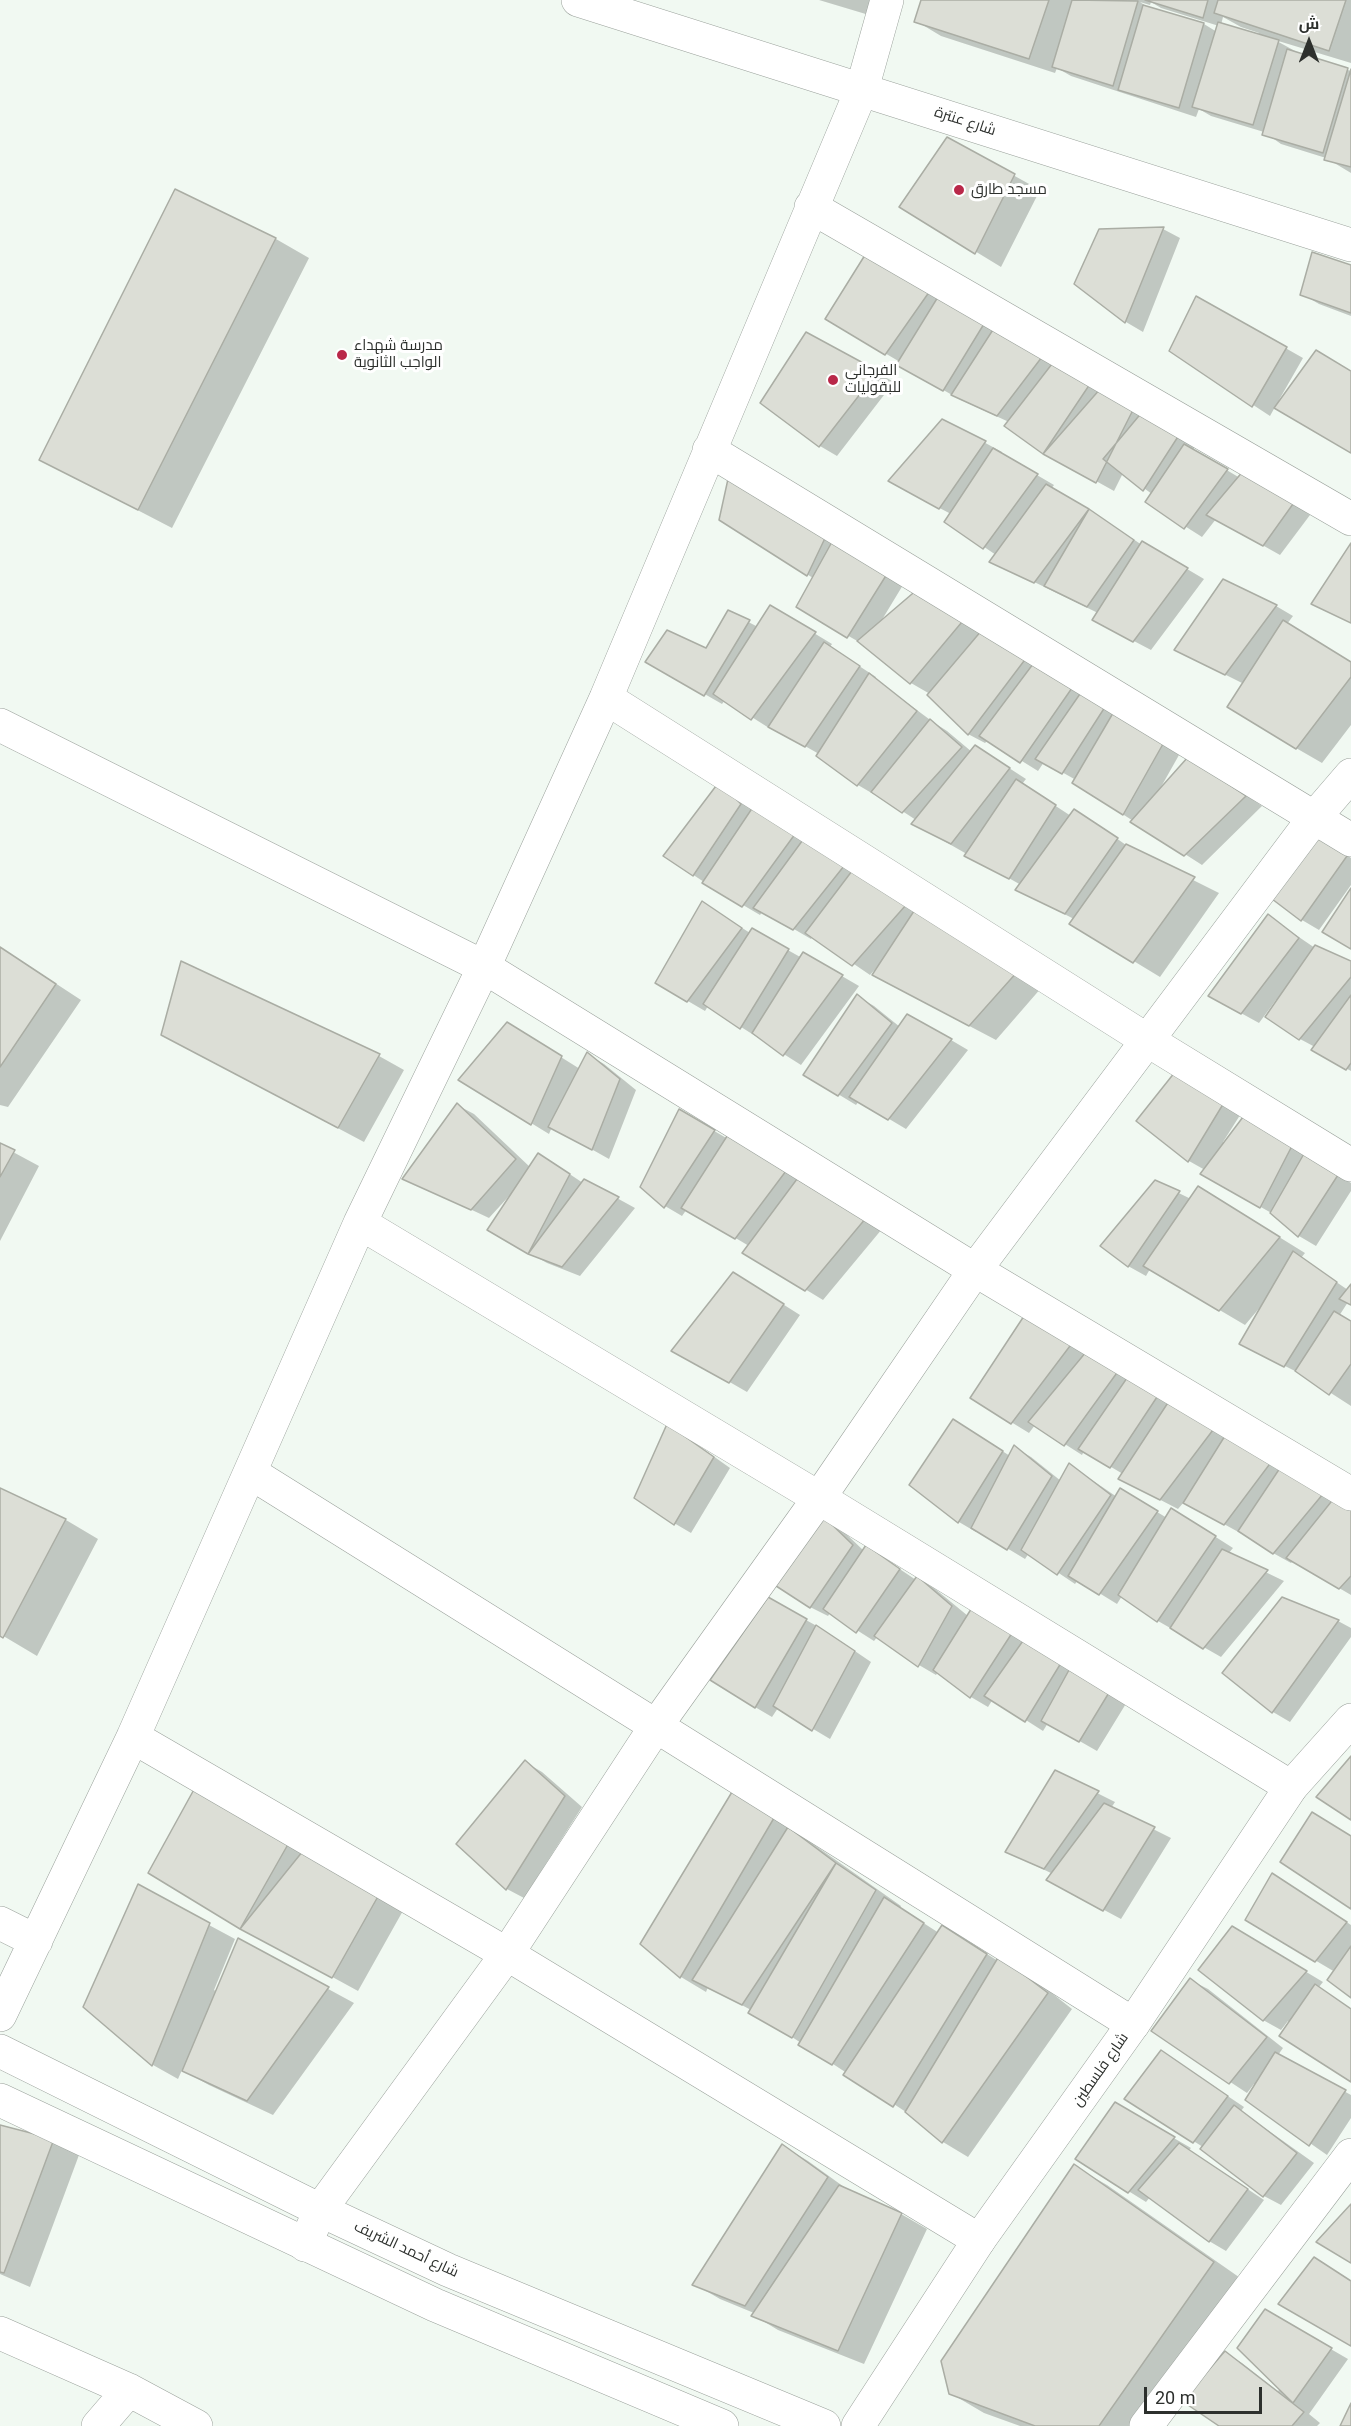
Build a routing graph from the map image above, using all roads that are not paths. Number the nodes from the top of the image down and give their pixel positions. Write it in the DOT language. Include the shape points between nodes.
graph roads {
  1 [pos="578,0"];
  2 [pos="887,0"];
  3 [pos="862,89"];
  4 [pos="811,207"];
  5 [pos="1351,244"];
  6 [pos="709,450"];
  7 [pos="1351,519"];
  8 [pos="606,698"];
  9 [pos="0,725"];
  10 [pos="1351,775"];
  11 [pos="1314,818"];
  12 [pos="1351,840"];
  13 [pos="484,967"];
  14 [pos="1147,1040"];
  15 [pos="1351,1165"];
  16 [pos="360,1223"];
  17 [pos="975,1270"];
  18 [pos="250,1473"];
  19 [pos="1351,1494"];
  20 [pos="819,1498"];
  21 [pos="1351,1720"];
  22 [pos="656,1726"];
  23 [pos="132,1737"];
  24 [pos="1291,1787"];
  25 [pos="0,1923"];
  26 [pos="36,1941"];
  27 [pos="507,1954"];
  28 [pos="0,2015"];
  29 [pos="1133,2024"];
  30 [pos="0,2051"];
  31 [pos="0,2100"];
  32 [pos="1351,2155"];
  33 [pos="320,2210"];
  34 [pos="979,2240"];
  35 [pos="305,2245"];
  36 [pos="0,2333"];
  37 [pos="129,2390"];
  38 [pos="715,2424"];
  39 [pos="98,2426"];
  40 [pos="195,2426"];
  41 [pos="824,2426"];
  42 [pos="858,2426"];
  43 [pos="1146,2426"];
  1 -- 3 [label="street, شارع عنترة"];
  2 -- 3 [label="street"];
  3 -- 4 [label="street"];
  3 -- 5 [label="street, شارع عنترة"];
  4 -- 6 [label="street"];
  4 -- 7 [label="street"];
  6 -- 8 [label="street"];
  6 -- 11 [label="street"];
  8 -- 13 [label="street"];
  8 -- 14 [label="street"];
  9 -- 13 [label="street"];
  10 -- 11 [label="street"];
  11 -- 12 [label="street"];
  11 -- 14 [label="street"];
  13 -- 16 [label="street"];
  13 -- 17 [label="street"];
  14 -- 15 [label="street"];
  14 -- 17 [label="street"];
  16 -- 18 [label="street"];
  16 -- 20 [label="street"];
  17 -- 19 [label="street"];
  17 -- 20 [label="street"];
  18 -- 22 [label="street"];
  18 -- 23 [label="street"];
  20 -- 22 [label="street"];
  20 -- 24 [label="street"];
  21 -- 24 [label="street, شارع فلسطين"];
  22 -- 27 [label="street"];
  22 -- 29 [label="street"];
  23 -- 26 [label="street"];
  23 -- 27 [label="street"];
  24 -- 29 [label="street, شارع فلسطين"];
  25 -- 26 [label="street"];
  26 -- 28 [label="street"];
  27 -- 33 [label="street"];
  27 -- 34 [label="street"];
  29 -- 34 [label="street, شارع فلسطين"];
  30 -- 33 [label="street, شارع أحمد الشريف"];
  31 -- 35 [label="street"];
  32 -- 43 [label="street"];
  33 -- 35 [label="street"];
  33 -- 41 [label="street, شارع أحمد الشريف" via="448,2270"];
  34 -- 42 [label="street, شارع فلسطين"];
  35 -- 38 [label="street"];
  36 -- 37 [label="street"];
  37 -- 39 [label="street"];
  37 -- 40 [label="street"];
}
